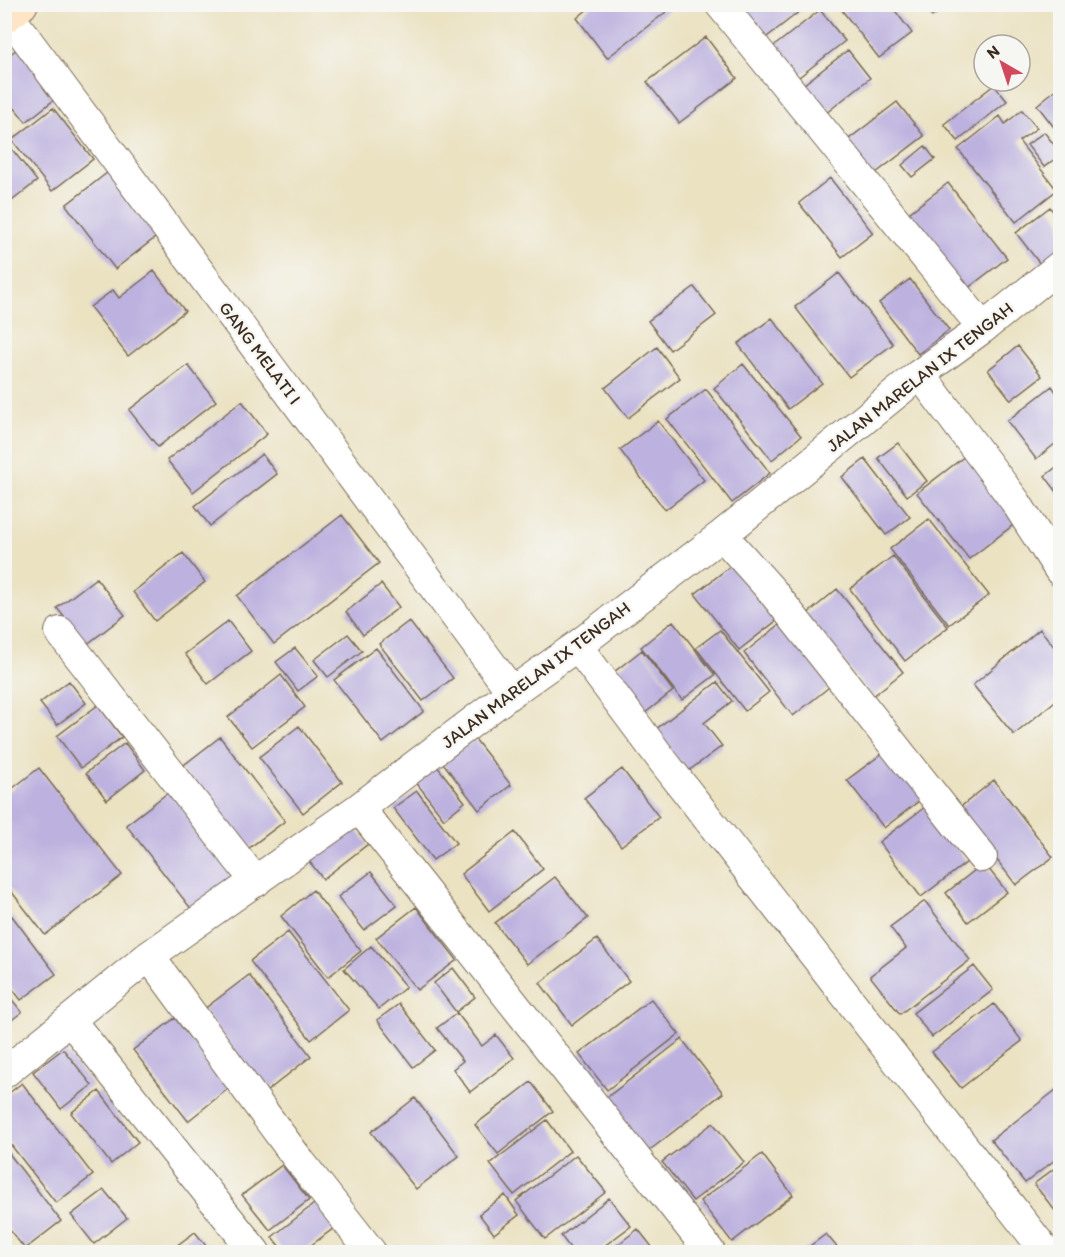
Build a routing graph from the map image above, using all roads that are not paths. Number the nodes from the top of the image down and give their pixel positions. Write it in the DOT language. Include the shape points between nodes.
graph roads {
  1 [pos="720,4"];
  2 [pos="10,11"];
  3 [pos="1060,266"];
  4 [pos="983,328"];
  5 [pos="920,374"];
  6 [pos="722,535"];
  7 [pos="1060,571"];
  8 [pos="60,632"];
  9 [pos="577,646"];
  10 [pos="512,692"];
  11 [pos="359,808"];
  12 [pos="982,857"];
  13 [pos="256,882"];
  14 [pos="149,956"];
  15 [pos="70,1020"];
  16 [pos="4,1072"];
  17 [pos="255,1252"];
  18 [pos="371,1252"];
  19 [pos="710,1252"];
  20 [pos="1046,1252"];
  1 -- 4 [label="street"];
  2 -- 10 [label="street, GANG MELATI I"];
  3 -- 4 [label="street, JALAN MARELAN IX TENGAH"];
  4 -- 5 [label="street, JALAN MARELAN IX TENGAH"];
  5 -- 6 [label="street, JALAN MARELAN IX TENGAH"];
  5 -- 7 [label="street" via="1015,501"];
  6 -- 9 [label="street, JALAN MARELAN IX TENGAH"];
  6 -- 12 [label="street" via="772,591"];
  8 -- 13 [label="street"];
  9 -- 10 [label="street, JALAN MARELAN IX TENGAH"];
  9 -- 20 [label="street"];
  10 -- 11 [label="street, JALAN MARELAN IX TENGAH"];
  11 -- 13 [label="street, JALAN MARELAN IX TENGAH"];
  11 -- 19 [label="street"];
  13 -- 14 [label="street, JALAN MARELAN IX TENGAH"];
  14 -- 15 [label="street, JALAN MARELAN IX TENGAH"];
  14 -- 18 [label="street"];
  15 -- 16 [label="street, JALAN MARELAN IX TENGAH"];
  15 -- 17 [label="street"];
}
